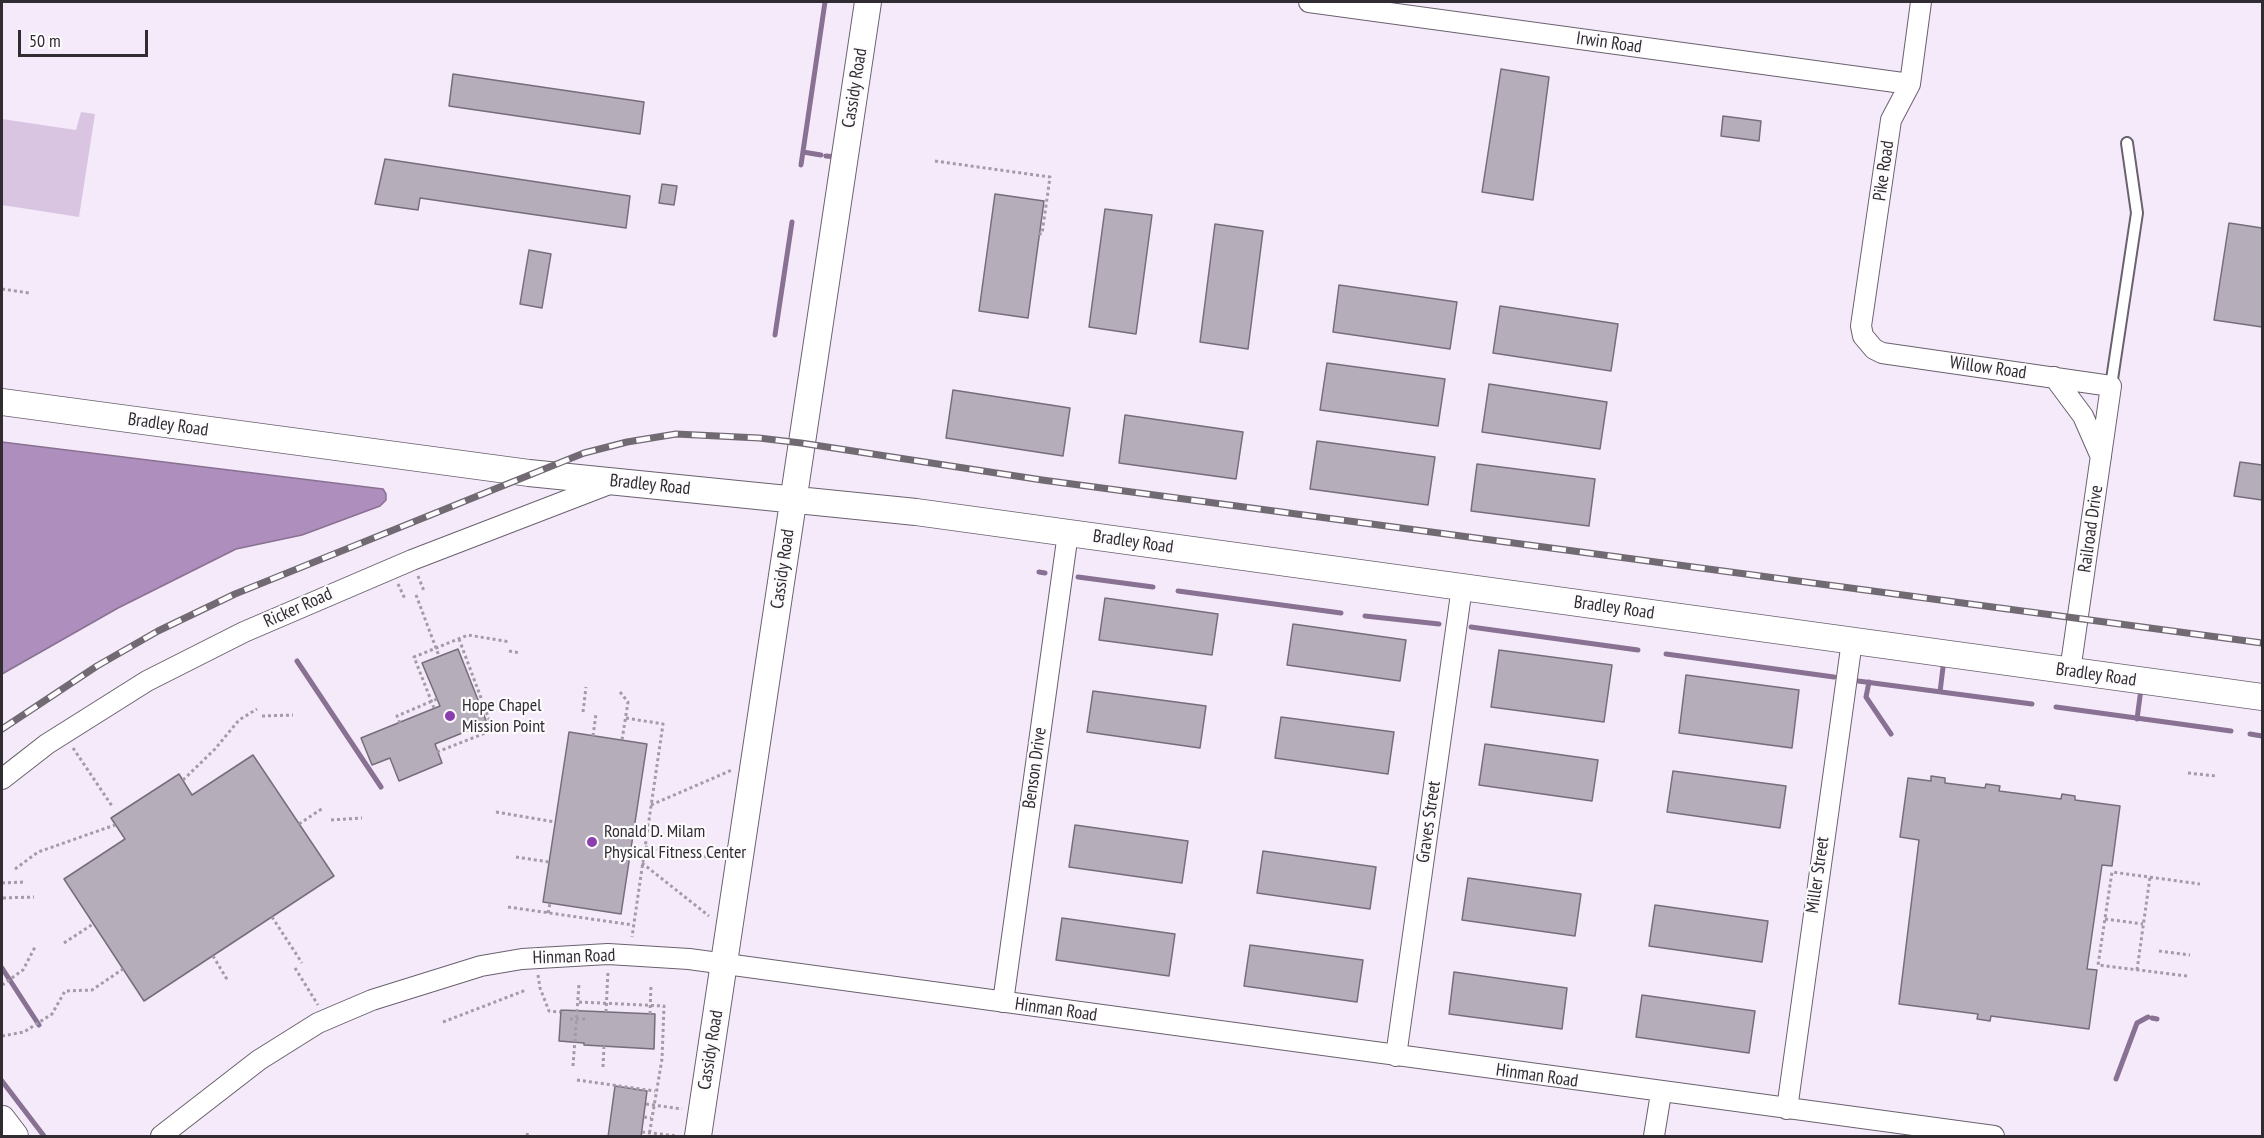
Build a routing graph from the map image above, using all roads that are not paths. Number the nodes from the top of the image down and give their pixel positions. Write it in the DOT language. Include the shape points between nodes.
graph roads {
  1 [pos="868,2"];
  2 [pos="1309,2"];
  3 [pos="1921,2"];
  4 [pos="1367,6"];
  5 [pos="1910,84"];
  6 [pos="2127,143"];
  7 [pos="1868,343"];
  8 [pos="2054,377"];
  9 [pos="2111,386"];
  10 [pos="2,402"];
  11 [pos="2101,457"];
  12 [pos="616,482"];
  13 [pos="794,499"];
  14 [pos="1068,533"];
  15 [pos="1462,587"];
  16 [pos="1852,641"];
  17 [pos="2070,671"];
  18 [pos="2262,697"];
  19 [pos="2,778"];
  20 [pos="724,964"];
  21 [pos="1003,1002"];
  22 [pos="1396,1056"];
  23 [pos="1660,1093"];
  24 [pos="1787,1109"];
  25 [pos="2,1119"];
  26 [pos="700,1125"];
  27 [pos="15,1137"];
  28 [pos="161,1137"];
  29 [pos="1654,1137"];
  30 [pos="1994,1137"];
  1 -- 13 [label="street, Cassidy Road"];
  2 -- 4 [label="street, Irwin Road"];
  3 -- 5 [label="street, Pike Road"];
  4 -- 5 [label="street, Irwin Road"];
  5 -- 7 [label="street, Pike Road" via="1891,120 1861,326"];
  6 -- 9 [label="lane" via="2137,213"];
  7 -- 8 [label="street, Willow Road" via="1882,353"];
  8 -- 9 [label="street, Willow Road"];
  8 -- 11 [label="street" via="2083,416"];
  9 -- 11 [label="street, Railroad Drive"];
  10 -- 12 [label="street, Bradley Road"];
  11 -- 17 [label="street, Railroad Drive"];
  12 -- 13 [label="street, Bradley Road"];
  12 -- 19 [label="street, Ricker Road" via="412,560 244,632 147,681"];
  13 -- 14 [label="street, Bradley Road"];
  13 -- 20 [label="street, Cassidy Road"];
  14 -- 15 [label="street, Bradley Road"];
  14 -- 21 [label="street, Benson Drive"];
  15 -- 16 [label="street, Bradley Road"];
  15 -- 22 [label="street, Graves Street"];
  16 -- 17 [label="street, Bradley Road"];
  16 -- 24 [label="street, Miller Street"];
  17 -- 18 [label="street, Bradley Road"];
  20 -- 21 [label="street, Hinman Road"];
  20 -- 26 [label="street, Cassidy Road"];
  20 -- 28 [label="street, Hinman Road" via="608,954 522,959 481,966 372,1000 327,1019 260,1060"];
  21 -- 22 [label="street, Hinman Road"];
  22 -- 23 [label="street, Hinman Road"];
  23 -- 24 [label="street, Hinman Road"];
  23 -- 29 [label="street"];
  24 -- 30 [label="street, Hinman Road"];
  25 -- 27 [label="street"];
}
